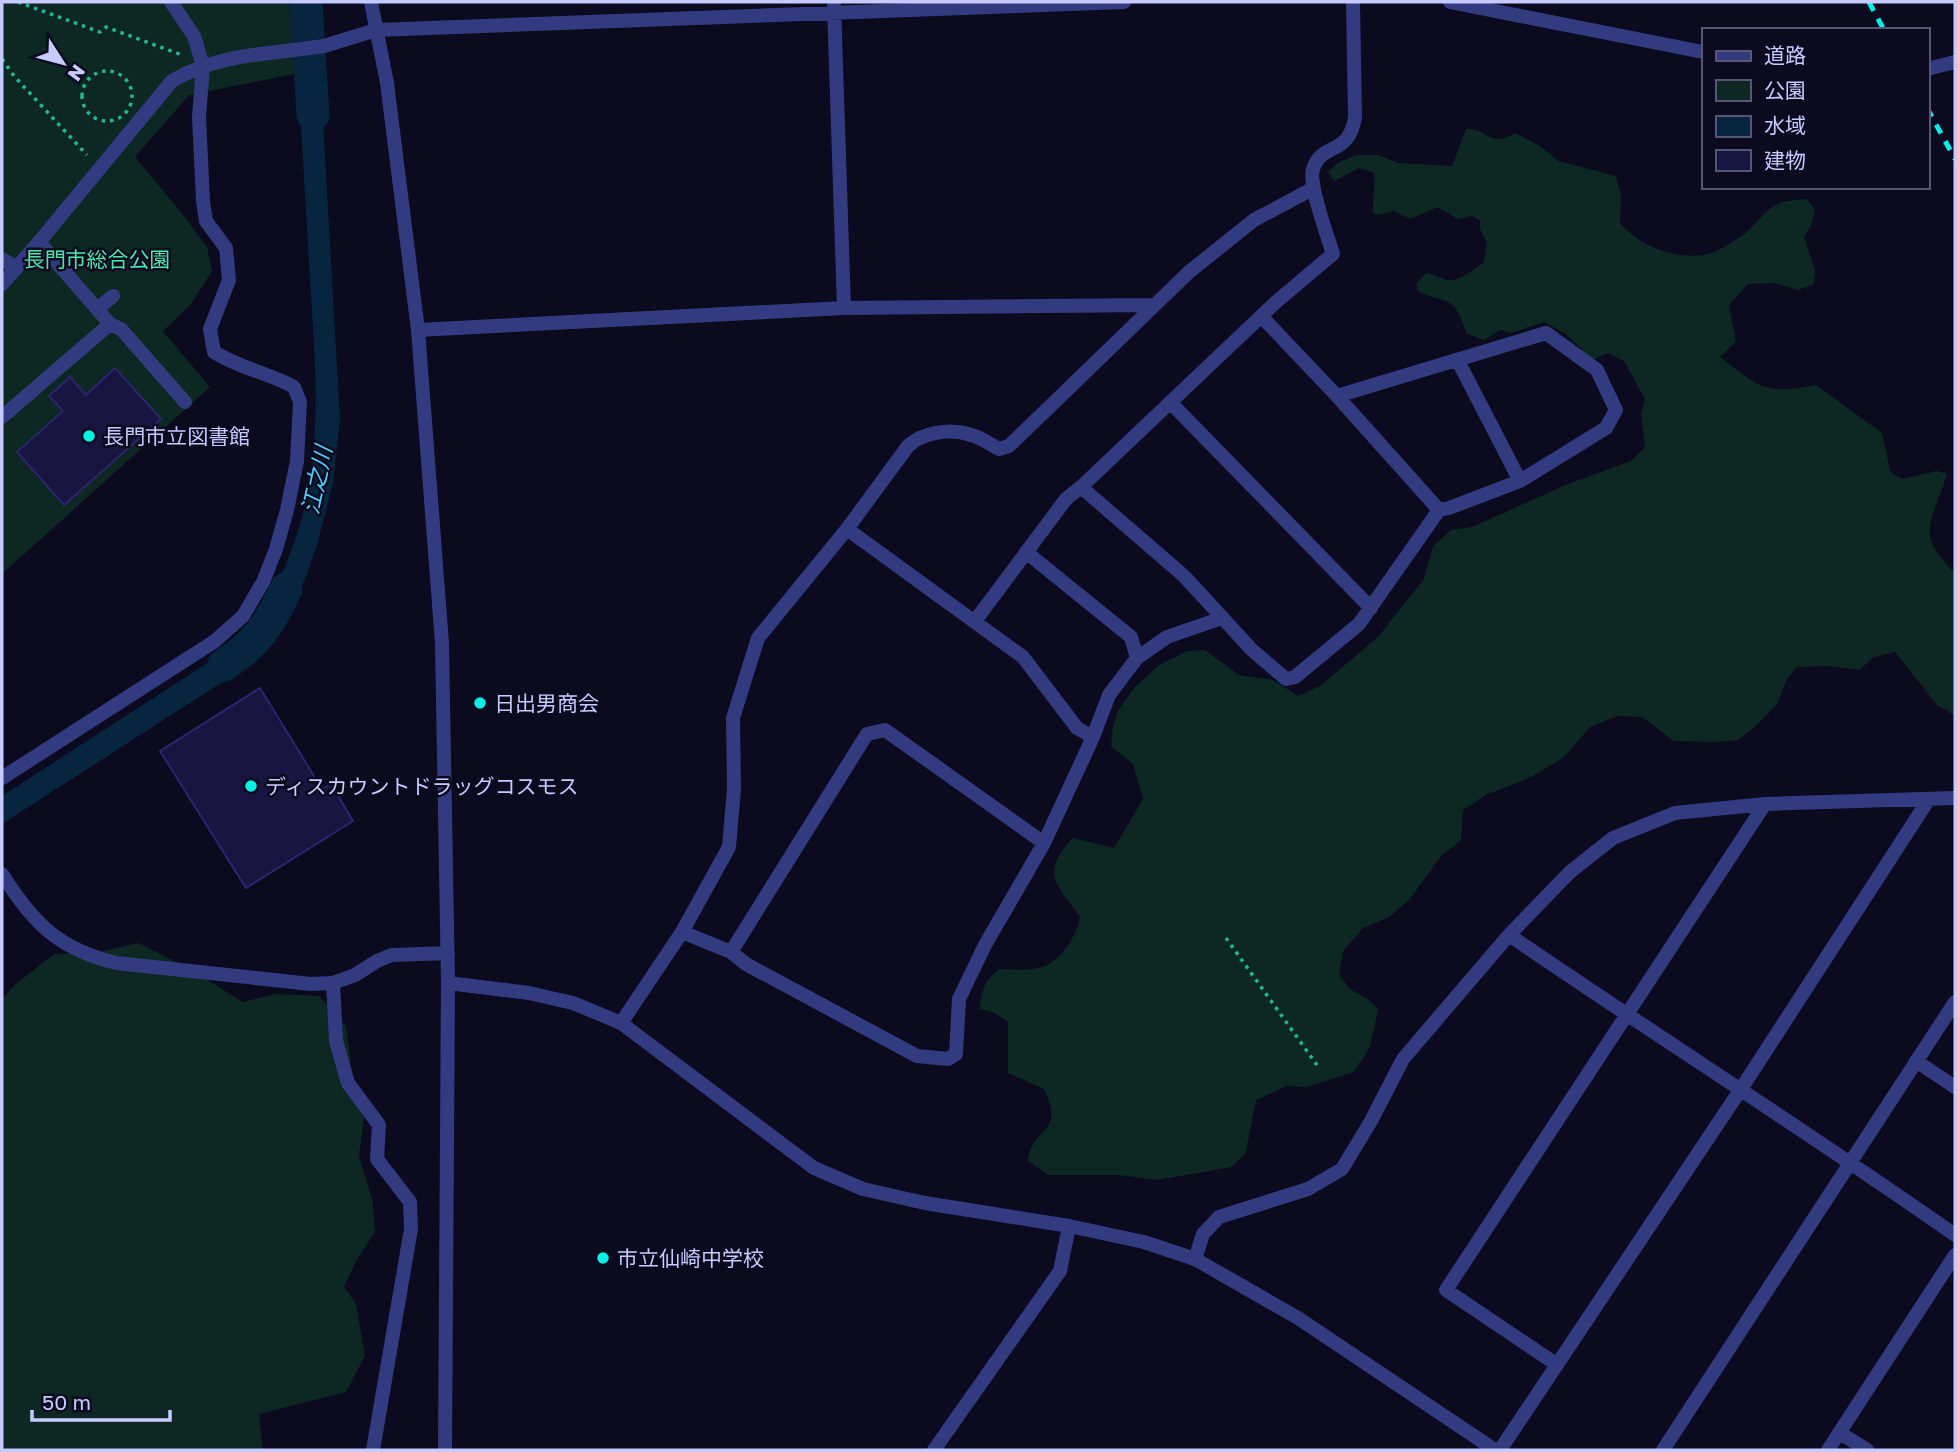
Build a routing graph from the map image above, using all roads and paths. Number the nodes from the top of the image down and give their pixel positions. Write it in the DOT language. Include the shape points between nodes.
graph roads {
  1 [pos="18,2"];
  2 [pos="171,2"];
  3 [pos="371,2"];
  4 [pos="1124,2"];
  5 [pos="1353,2"];
  6 [pos="1450,2"];
  7 [pos="834,7"];
  8 [pos="376,30"];
  9 [pos="1702,52"];
  10 [pos="184,56"];
  11 [pos="2,59"];
  12 [pos="1955,62"];
  13 [pos="203,65"];
  14 [pos="1929,68"];
  15 [pos="128,109"];
  16 [pos="87,155"];
  17 [pos="1314,188"];
  18 [pos="39,242"];
  19 [pos="2,259"];
  20 [pos="17,268"];
  21 [pos="2,284"];
  22 [pos="113,296"];
  23 [pos="1153,305"];
  24 [pos="844,308"];
  25 [pos="97,309"];
  26 [pos="1262,317"];
  27 [pos="110,324"];
  28 [pos="418,330"];
  29 [pos="1458,361"];
  30 [pos="1337,396"];
  31 [pos="1170,401"];
  32 [pos="185,402"];
  33 [pos="2,417"];
  34 [pos="1521,481"];
  35 [pos="1081,487"];
  36 [pos="1439,510"];
  37 [pos="847,529"];
  38 [pos="1026,552"];
  39 [pos="1371,608"];
  40 [pos="1222,618"];
  41 [pos="975,621"];
  42 [pos="1137,658"];
  43 [pos="1093,737"];
  44 [pos="2,778"];
  45 [pos="1955,798"];
  46 [pos="1929,799"];
  47 [pos="1765,804"];
  48 [pos="1044,843"];
  49 [pos="2,874"];
  50 [pos="682,932"];
  51 [pos="1509,935"];
  52 [pos="1226,938"];
  53 [pos="731,952"];
  54 [pos="448,953"];
  55 [pos="333,983"];
  56 [pos="448,984"];
  57 [pos="1955,1002"];
  58 [pos="1627,1015"];
  59 [pos="621,1023"];
  60 [pos="1916,1061"];
  61 [pos="1317,1065"];
  62 [pos="1955,1087"];
  63 [pos="1741,1089"];
  64 [pos="1852,1163"];
  65 [pos="1069,1226"];
  66 [pos="1955,1235"];
  67 [pos="1955,1255"];
  68 [pos="1195,1259"];
  69 [pos="1556,1364"];
  70 [pos="1840,1433"];
  71 [pos="937,1449"];
  72 [pos="373,1450"];
  73 [pos="445,1450"];
  74 [pos="1497,1450"];
  75 [pos="1663,1450"];
  76 [pos="1828,1450"];
  77 [pos="1867,1450"];
  1 -- 10 [label="path"];
  2 -- 13 [label="street" via="194,36"];
  3 -- 8 [label="street"];
  4 -- 7 [label="street"];
  5 -- 17 [label="street" via="1353,130 1348,140 1317,161"];
  6 -- 9 [label="street"];
  7 -- 8 [label="street"];
  7 -- 24 [label="street"];
  8 -- 13 [label="street" via="324,46"];
  8 -- 28 [label="street" via="387,83"];
  11 -- 16 [label="path"];
  12 -- 14 [label="street"];
  13 -- 18 [label="street" via="172,81"];
  13 -- 44 [label="street" via="199,117 203,201 206,221 226,248 229,280 210,329 214,352 295,387 300,402 297,461 287,510 276,549 243,616 215,641"];
  15 -- 15 [label="path" via="130,89 117,73 96,74 86,84 84,106 94,117 116,119"];
  17 -- 23 [label="street" via="1254,220"];
  17 -- 26 [label="street" via="1333,254"];
  18 -- 20 [label="street"];
  18 -- 25 [label="street"];
  19 -- 20 [label="street"];
  20 -- 21 [label="street"];
  22 -- 25 [label="street"];
  23 -- 24 [label="street"];
  23 -- 37 [label="street" via="1009,446 999,449 968,433 917,438"];
  24 -- 28 [label="street"];
  25 -- 27 [label="street"];
  26 -- 30 [label="street"];
  26 -- 31 [label="street"];
  27 -- 32 [label="street" via="121,329"];
  27 -- 33 [label="street"];
  28 -- 54 [label="street" via="442,643"];
  29 -- 30 [label="street"];
  29 -- 34 [label="street"];
  29 -- 34 [label="street" via="1546,333 1597,370 1616,410 1606,428"];
  30 -- 36 [label="street"];
  31 -- 35 [label="street"];
  31 -- 39 [label="street"];
  34 -- 36 [label="street"];
  35 -- 38 [label="street" via="1066,499"];
  35 -- 40 [label="street" via="1184,576"];
  36 -- 39 [label="street"];
  37 -- 41 [label="street"];
  37 -- 50 [label="street" via="758,638 733,718 729,847"];
  38 -- 41 [label="street"];
  38 -- 42 [label="street" via="1131,637"];
  39 -- 40 [label="street" via="1327,651 1286,679"];
  40 -- 42 [label="street" via="1167,637"];
  41 -- 43 [label="street" via="1023,657 1077,728"];
  42 -- 43 [label="street" via="1109,695"];
  43 -- 48 [label="street"];
  45 -- 46 [label="street"];
  46 -- 47 [label="street"];
  46 -- 63 [label="street"];
  47 -- 51 [label="street" via="1675,813 1614,838 1570,872"];
  47 -- 58 [label="street"];
  48 -- 53 [label="street" via="885,730 867,734"];
  48 -- 53 [label="street" via="959,999 956,1054 948,1059 917,1056"];
  49 -- 55 [label="street" via="34,919 88,956 116,963"];
  50 -- 53 [label="street"];
  50 -- 59 [label="street"];
  51 -- 58 [label="street"];
  51 -- 68 [label="street" via="1403,1059 1342,1169 1308,1189 1219,1217 1203,1234"];
  52 -- 61 [label="path"];
  54 -- 55 [label="street" via="392,955"];
  54 -- 56 [label="street"];
  55 -- 72 [label="street" via="336,1041 348,1083 379,1125 377,1159 410,1202 411,1229"];
  56 -- 59 [label="street" via="529,993 573,1003"];
  56 -- 73 [label="street"];
  57 -- 60 [label="street"];
  58 -- 63 [label="street"];
  58 -- 69 [label="street" via="1446,1290"];
  59 -- 65 [label="street" via="814,1168 863,1189"];
  60 -- 62 [label="street"];
  60 -- 64 [label="street"];
  63 -- 64 [label="street"];
  63 -- 69 [label="street"];
  64 -- 66 [label="street"];
  64 -- 75 [label="street"];
  65 -- 68 [label="street" via="1144,1242"];
  65 -- 71 [label="street" via="1060,1271"];
  67 -- 70 [label="street"];
  68 -- 74 [label="street" via="1298,1318"];
  69 -- 74 [label="street"];
  70 -- 76 [label="street"];
  70 -- 77 [label="street"];
}
